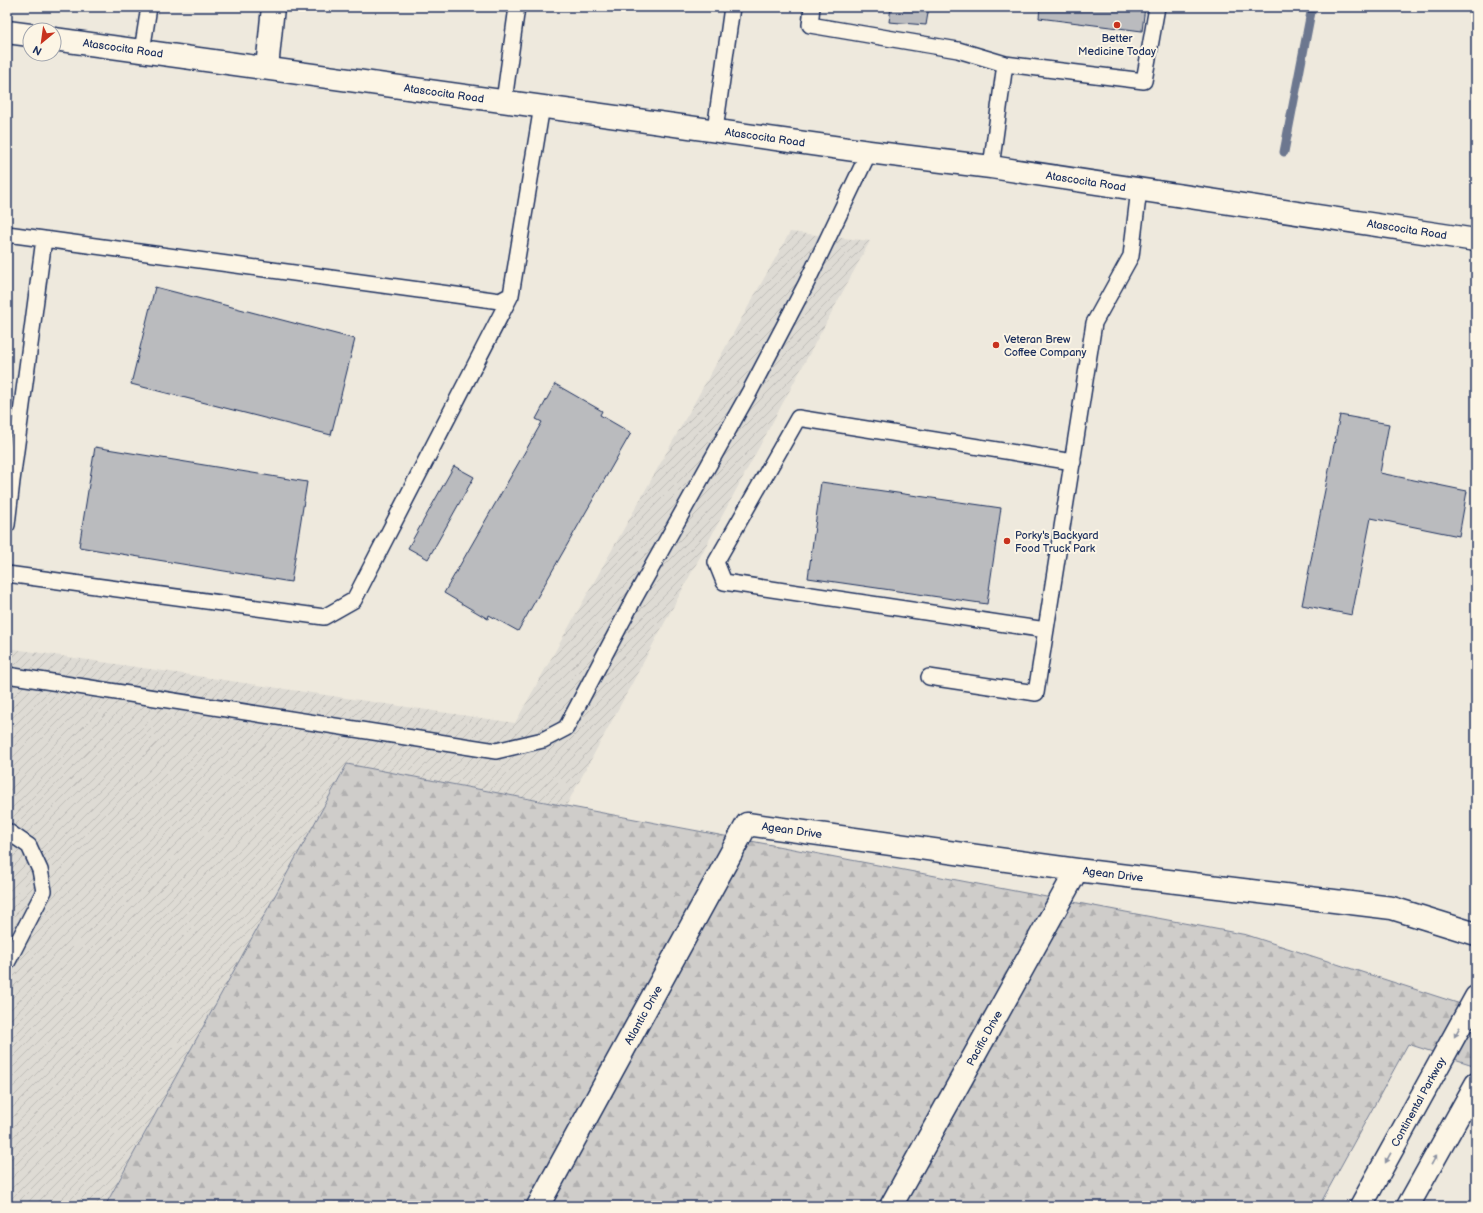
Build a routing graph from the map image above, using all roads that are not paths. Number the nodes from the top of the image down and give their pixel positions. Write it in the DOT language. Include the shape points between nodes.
graph roads {
  1 [pos="150,7"];
  2 [pos="273,7"];
  3 [pos="517,7"];
  4 [pos="732,7"];
  5 [pos="812,7"];
  6 [pos="1158,7"];
  7 [pos="7,32"];
  8 [pos="22,34"];
  9 [pos="62,40"];
  10 [pos="142,51"];
  11 [pos="1005,64"];
  12 [pos="267,68"];
  13 [pos="504,101"];
  14 [pos="542,106"];
  15 [pos="715,130"];
  16 [pos="869,152"];
  17 [pos="991,166"];
  18 [pos="1139,189"];
  19 [pos="7,234"];
  20 [pos="44,239"];
  21 [pos="1476,240"];
  22 [pos="511,295"];
  23 [pos="1072,462"];
  24 [pos="7,525"];
  25 [pos="7,574"];
  26 [pos="1046,630"];
  27 [pos="7,675"];
  28 [pos="929,677"];
  29 [pos="747,824"];
  30 [pos="7,831"];
  31 [pos="1077,870"];
  32 [pos="1476,934"];
  33 [pos="7,963"];
  34 [pos="1476,997"];
  35 [pos="1476,1084"];
  36 [pos="538,1206"];
  37 [pos="891,1206"];
  38 [pos="1361,1206"];
  39 [pos="1408,1206"];
  1 -- 10 [label="lane"];
  2 -- 12 [label="street"];
  3 -- 13 [label="lane"];
  4 -- 15 [label="lane"];
  5 -- 11 [label="lane" via="810,25 958,50"];
  6 -- 11 [label="lane" via="1144,81"];
  7 -- 8 [label="street"];
  9 -- 10 [label="street, Atascocita Road"];
  10 -- 12 [label="street, Atascocita Road"];
  11 -- 17 [label="lane"];
  12 -- 13 [label="street, Atascocita Road"];
  13 -- 14 [label="street, Atascocita Road"];
  14 -- 15 [label="street, Atascocita Road"];
  14 -- 22 [label="lane"];
  15 -- 16 [label="street, Atascocita Road"];
  16 -- 17 [label="street, Atascocita Road"];
  16 -- 27 [label="lane" via="806,284 754,384 634,599 566,728 543,740 496,751"];
  17 -- 18 [label="street, Atascocita Road"];
  18 -- 21 [label="street, Atascocita Road"];
  18 -- 23 [label="lane" via="1131,256 1094,323"];
  19 -- 20 [label="lane"];
  20 -- 22 [label="lane" via="500,301"];
  20 -- 24 [label="lane"];
  22 -- 25 [label="lane" via="354,600 324,617"];
  23 -- 26 [label="lane"];
  23 -- 26 [label="lane" via="798,418 716,562 724,582"];
  26 -- 28 [label="lane" via="1036,693"];
  29 -- 31 [label="street, Agean Drive"];
  29 -- 36 [label="street, Atlantic Drive"];
  30 -- 33 [label="lane" via="29,846 40,870 44,891"];
  31 -- 32 [label="street, Agean Drive" via="1392,908"];
  31 -- 37 [label="street, Pacific Drive"];
  34 -- 38 [label="street, Continental Parkway, one-way"];
  39 -- 35 [label="street, one-way"];
}
